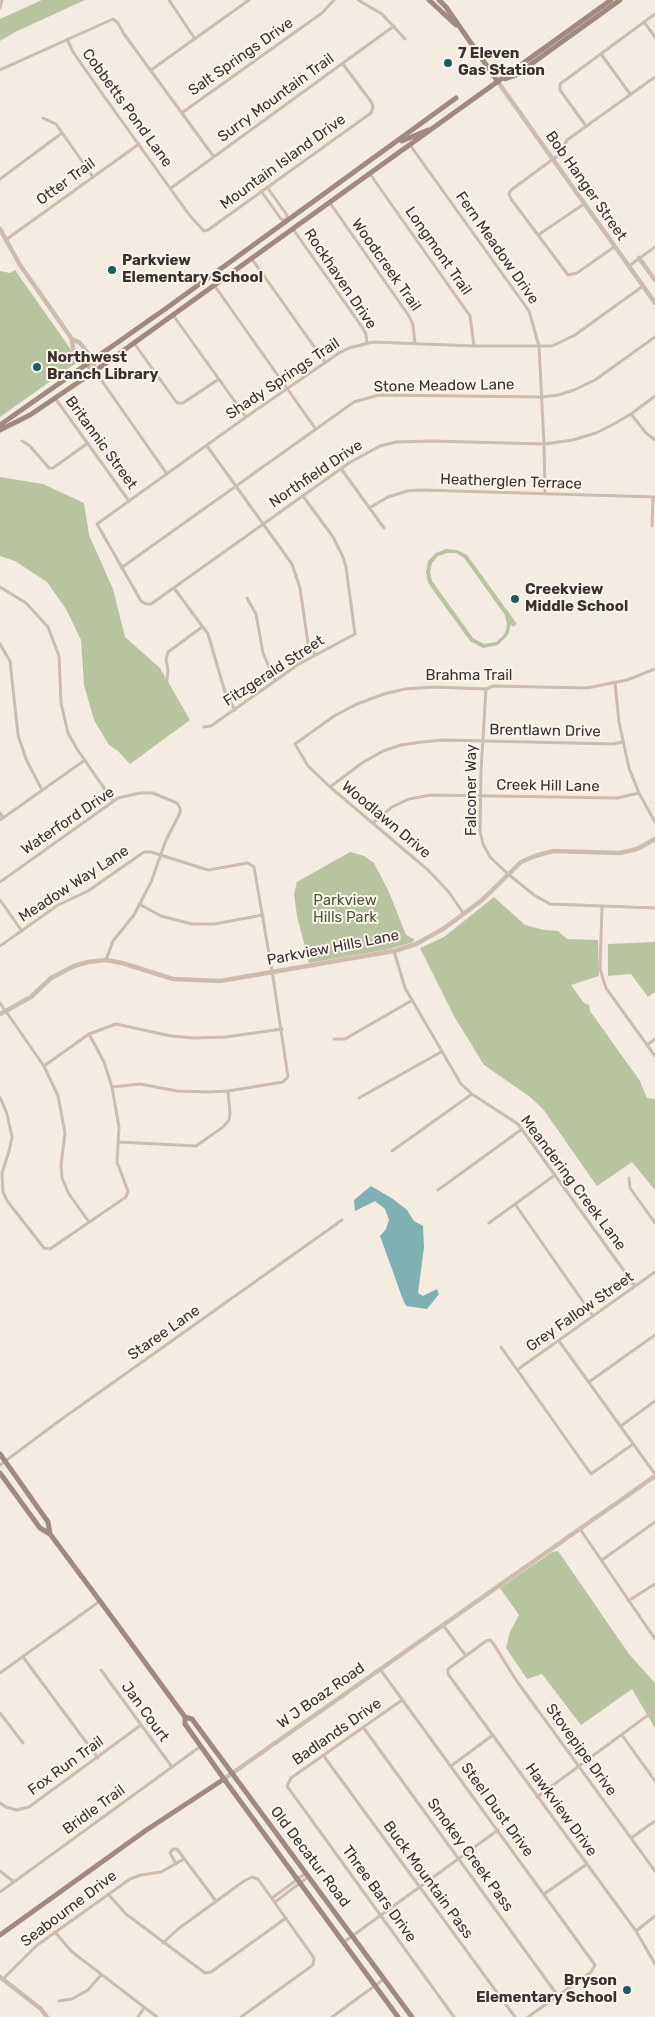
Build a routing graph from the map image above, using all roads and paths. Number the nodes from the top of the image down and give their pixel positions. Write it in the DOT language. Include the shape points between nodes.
graph roads {
  1 [pos="2,0"];
  2 [pos="169,0"];
  3 [pos="239,0"];
  4 [pos="249,0"];
  5 [pos="334,0"];
  6 [pos="358,0"];
  7 [pos="429,0"];
  8 [pos="439,0"];
  9 [pos="611,0"];
  10 [pos="620,0"];
  11 [pos="243,5"];
  12 [pos="0,8"];
  13 [pos="655,14"];
  14 [pos="644,22"];
  15 [pos="394,26"];
  16 [pos="462,31"];
  17 [pos="655,37"];
  18 [pos="196,39"];
  19 [pos="405,39"];
  20 [pos="67,40"];
  21 [pos="601,54"];
  22 [pos="343,64"];
  23 [pos="0,70"];
  24 [pos="151,70"];
  25 [pos="655,76"];
  26 [pos="498,82"];
  27 [pos="630,94"];
  28 [pos="456,98"];
  29 [pos="183,112"];
  30 [pos="43,118"];
  31 [pos="437,126"];
  32 [pos="586,126"];
  33 [pos="62,134"];
  34 [pos="139,144"];
  35 [pos="392,145"];
  36 [pos="410,145"];
  37 [pos="214,157"];
  38 [pos="553,160"];
  39 [pos="370,174"];
  40 [pos="1,177"];
  41 [pos="93,177"];
  42 [pos="267,187"];
  43 [pos="171,188"];
  44 [pos="262,191"];
  45 [pos="330,203"];
  46 [pos="584,204"];
  47 [pos="287,221"];
  48 [pos="0,229"];
  49 [pos="293,229"];
  50 [pos="538,235"];
  51 [pos="7,239"];
  52 [pos="614,246"];
  53 [pos="655,247"];
  54 [pos="252,258"];
  55 [pos="639,258"];
  56 [pos="628,266"];
  57 [pos="655,280"];
  58 [pos="214,285"];
  59 [pos="643,286"];
  60 [pos="655,304"];
  61 [pos="168,307"];
  62 [pos="173,314"];
  63 [pos="655,337"];
  64 [pos="72,339"];
  65 [pos="134,343"];
  66 [pos="367,343"];
  67 [pos="415,343"];
  68 [pos="474,346"];
  69 [pos="539,346"];
  70 [pos="93,360"];
  71 [pos="325,362"];
  72 [pos="86,365"];
  73 [pos="94,371"];
  74 [pos="219,379"];
  75 [pos="287,389"];
  76 [pos="655,396"];
  77 [pos="542,397"];
  78 [pos="55,398"];
  79 [pos="631,414"];
  80 [pos="246,417"];
  81 [pos="0,425"];
  82 [pos="315,428"];
  83 [pos="0,430"];
  84 [pos="655,440"];
  85 [pos="22,441"];
  86 [pos="88,444"];
  87 [pos="544,444"];
  88 [pos="206,446"];
  89 [pos="342,470"];
  90 [pos="167,474"];
  91 [pos="235,486"];
  92 [pos="545,494"];
  93 [pos="303,496"];
  94 [pos="654,497"];
  95 [pos="129,501"];
  96 [pos="369,508"];
  97 [pos="263,524"];
  98 [pos="652,526"];
  99 [pos="384,528"];
  100 [pos="121,568"];
  101 [pos="0,588"];
  102 [pos="174,588"];
  103 [pos="247,598"];
  104 [pos="202,627"];
  105 [pos="0,644"];
  106 [pos="315,655"];
  107 [pos="655,669"];
  108 [pos="166,680"];
  109 [pos="275,681"];
  110 [pos="615,683"];
  111 [pos="486,689"];
  112 [pos="235,710"];
  113 [pos="204,727"];
  114 [pos="483,742"];
  115 [pos="622,742"];
  116 [pos="295,744"];
  117 [pos="85,760"];
  118 [pos="330,787"];
  119 [pos="42,790"];
  120 [pos="639,793"];
  121 [pos="481,795"];
  122 [pos="113,801"];
  123 [pos="0,813"];
  124 [pos="2,819"];
  125 [pos="655,822"];
  126 [pos="373,823"];
  127 [pos="655,839"];
  128 [pos="160,854"];
  129 [pos="508,874"];
  130 [pos="0,882"];
  131 [pos="0,900"];
  132 [pos="139,904"];
  133 [pos="602,907"];
  134 [pos="655,908"];
  135 [pos="464,914"];
  136 [pos="263,915"];
  137 [pos="22,931"];
  138 [pos="0,946"];
  139 [pos="394,951"];
  140 [pos="106,960"];
  141 [pos="272,972"];
  142 [pos="411,1001"];
  143 [pos="0,1003"];
  144 [pos="6,1011"];
  145 [pos="0,1014"];
  146 [pos="282,1029"];
  147 [pos="89,1034"];
  148 [pos="334,1039"];
  149 [pos="655,1039"];
  150 [pos="647,1045"];
  151 [pos="441,1052"];
  152 [pos="655,1056"];
  153 [pos="44,1066"];
  154 [pos="112,1087"];
  155 [pos="228,1091"];
  156 [pos="472,1094"];
  157 [pos="0,1097"];
  158 [pos="359,1098"];
  159 [pos="522,1129"];
  160 [pos="119,1142"];
  161 [pos="392,1151"];
  162 [pos="555,1175"];
  163 [pos="630,1178"];
  164 [pos="438,1190"];
  165 [pos="515,1204"];
  166 [pos="342,1220"];
  167 [pos="89,1222"];
  168 [pos="489,1223"];
  169 [pos="655,1223"];
  170 [pos="655,1272"];
  171 [pos="635,1286"];
  172 [pos="593,1316"];
  173 [pos="655,1335"];
  174 [pos="559,1340"];
  175 [pos="501,1347"];
  176 [pos="517,1370"];
  177 [pos="589,1382"];
  178 [pos="655,1402"];
  179 [pos="620,1426"];
  180 [pos="634,1444"];
  181 [pos="0,1454"];
  182 [pos="2,1463"];
  183 [pos="0,1473"];
  184 [pos="655,1475"];
  185 [pos="655,1522"];
  186 [pos="580,1529"];
  187 [pos="50,1534"];
  188 [pos="602,1560"];
  189 [pos="655,1584"];
  190 [pos="100,1601"];
  191 [pos="628,1601"];
  192 [pos="443,1625"];
  193 [pos="655,1639"];
  194 [pos="466,1656"];
  195 [pos="22,1657"];
  196 [pos="380,1669"];
  197 [pos="101,1670"];
  198 [pos="0,1673"];
  199 [pos="402,1700"];
  200 [pos="655,1710"];
  201 [pos="0,1713"];
  202 [pos="185,1718"];
  203 [pos="141,1725"];
  204 [pos="363,1727"];
  205 [pos="493,1735"];
  206 [pos="622,1735"];
  207 [pos="23,1743"];
  208 [pos="201,1746"];
  209 [pos="323,1756"];
  210 [pos="98,1758"];
  211 [pos="451,1766"];
  212 [pos="579,1766"];
  213 [pos="172,1767"];
  214 [pos="232,1774"];
  215 [pos="224,1779"];
  216 [pos="655,1781"];
  217 [pos="287,1784"];
  218 [pos="537,1797"];
  219 [pos="0,1803"];
  220 [pos="655,1821"];
  221 [pos="498,1830"];
  222 [pos="631,1838"];
  223 [pos="458,1858"];
  224 [pos="184,1859"];
  225 [pos="176,1864"];
  226 [pos="586,1864"];
  227 [pos="0,1871"];
  228 [pos="655,1871"];
  229 [pos="308,1875"];
  230 [pos="299,1881"];
  231 [pos="14,1882"];
  232 [pos="420,1887"];
  233 [pos="0,1892"];
  234 [pos="108,1894"];
  235 [pos="544,1894"];
  236 [pos="272,1898"];
  237 [pos="216,1901"];
  238 [pos="275,1902"];
  239 [pos="380,1915"];
  240 [pos="655,1916"];
  241 [pos="286,1918"];
  242 [pos="636,1931"];
  243 [pos="55,1932"];
  244 [pos="0,1935"];
  245 [pos="353,1936"];
  246 [pos="344,1942"];
  247 [pos="164,1943"];
  248 [pos="655,1964"];
  249 [pos="101,1975"];
  250 [pos="2,1978"];
  251 [pos="384,1979"];
  252 [pos="375,1985"];
  253 [pos="558,1996"];
  254 [pos="59,2001"];
  255 [pos="144,2008"];
  256 [pos="47,2017"];
  257 [pos="138,2017"];
  258 [pos="157,2017"];
  259 [pos="241,2017"];
  260 [pos="332,2017"];
  261 [pos="398,2017"];
  262 [pos="412,2017"];
  263 [pos="454,2017"];
  264 [pos="515,2017"];
  265 [pos="528,2017"];
  1 -- 12 [label="street"];
  2 -- 18 [label="street"];
  3 -- 11 [label="street"];
  4 -- 11 [label="street"];
  5 -- 29 [label="street, Salt Springs Drive" via="322,14"];
  6 -- 15 [label="street" via="382,14"];
  7 -- 16 [label="main road"];
  8 -- 16 [label="main road"];
  9 -- 26 [label="main road"];
  10 -- 26 [label="main road" via="516,75"];
  11 -- 18 [label="street"];
  13 -- 14 [label="street"];
  14 -- 17 [label="street"];
  14 -- 21 [label="street"];
  15 -- 19 [label="street"];
  15 -- 22 [label="street, Surry Mountain Trail"];
  16 -- 26 [label="main road"];
  18 -- 24 [label="street"];
  20 -- 23 [label="street"];
  20 -- 24 [label="street" via="113,19"];
  20 -- 34 [label="street, Cobbetts Pond Lane"];
  21 -- 27 [label="street"];
  21 -- 32 [label="street" via="559,86"];
  22 -- 37 [label="street, Surry Mountain Trail"];
  22 -- 42 [label="street, Mountain Island Drive" via="372,103 372,110"];
  24 -- 29 [label="street"];
  25 -- 27 [label="street"];
  26 -- 31 [label="main road"];
  26 -- 38 [label="street, Bob Hanger Street"];
  27 -- 32 [label="street"];
  28 -- 35 [label="main road"];
  29 -- 37 [label="street"];
  30 -- 33 [label="street" via="52,121"];
  31 -- 35 [label="main road"];
  31 -- 36 [label="main road"];
  32 -- 38 [label="street" via="565,142"];
  33 -- 40 [label="street"];
  33 -- 41 [label="street"];
  34 -- 41 [label="street, Otter Trail"];
  34 -- 43 [label="street, Cobbetts Pond Lane"];
  35 -- 47 [label="main road"];
  36 -- 39 [label="main road"];
  36 -- 69 [label="street, Fern Meadow Drive" via="529,312"];
  37 -- 43 [label="street, Surry Mountain Trail"];
  38 -- 46 [label="street, Bob Hanger Street"];
  38 -- 50 [label="street" via="509,194"];
  39 -- 45 [label="main road"];
  39 -- 68 [label="street, Longmont Trail" via="470,316"];
  41 -- 51 [label="street, Otter Trail"];
  42 -- 44 [label="street, Mountain Island Drive"];
  42 -- 47 [label="street, Rockhaven Drive" via="287,215"];
  43 -- 44 [label="street, Mountain Island Drive" via="204,231"];
  44 -- 47 [label="street, Rockhaven Drive" via="281,220"];
  45 -- 49 [label="main road"];
  45 -- 67 [label="street, Woodcreek Trail" via="409,316"];
  46 -- 50 [label="street"];
  46 -- 52 [label="street, Bob Hanger Street"];
  47 -- 49 [label="main road"];
  47 -- 61 [label="main road"];
  48 -- 51 [label="street"];
  49 -- 54 [label="main road"];
  49 -- 66 [label="street, Rockhaven Drive" via="362,327"];
  50 -- 52 [label="street" via="568,275"];
  51 -- 64 [label="street" via="20,265"];
  52 -- 56 [label="street, Bob Hanger Street"];
  53 -- 55 [label="street"];
  54 -- 58 [label="main road"];
  54 -- 71 [label="street"];
  55 -- 56 [label="street"];
  55 -- 57 [label="street"];
  56 -- 59 [label="street, Bob Hanger Street"];
  58 -- 62 [label="main road"];
  58 -- 75 [label="street"];
  59 -- 60 [label="street, Bob Hanger Street"];
  59 -- 69 [label="street, Shady Springs Trail" via="575,335 552,346"];
  61 -- 62 [label="main road"];
  61 -- 70 [label="main road"];
  62 -- 65 [label="main road"];
  62 -- 74 [label="street"];
  63 -- 77 [label="street, Stone Meadow Lane" via="595,380 574,390"];
  64 -- 70 [label="street" via="80,343"];
  64 -- 72 [label="street" via="74,348"];
  65 -- 73 [label="main road"];
  65 -- 74 [label="street" via="177,403 184,403"];
  66 -- 67 [label="street, Shady Springs Trail"];
  66 -- 71 [label="street, Shady Springs Trail" via="349,348"];
  67 -- 68 [label="street, Shady Springs Trail"];
  68 -- 69 [label="street, Shady Springs Trail"];
  69 -- 77 [label="street, Fern Meadow Drive"];
  70 -- 72 [label="main road"];
  70 -- 73 [label="street"];
  71 -- 75 [label="street, Shady Springs Trail"];
  72 -- 73 [label="street"];
  72 -- 81 [label="main road"];
  73 -- 78 [label="main road"];
  73 -- 90 [label="street"];
  74 -- 80 [label="street"];
  75 -- 80 [label="street, Shady Springs Trail"];
  75 -- 82 [label="street"];
  76 -- 79 [label="street, Northfield Drive"];
  77 -- 82 [label="street, Stone Meadow Lane" via="379,395 354,402"];
  77 -- 87 [label="street, Fern Meadow Drive"];
  78 -- 83 [label="main road" via="30,416"];
  78 -- 86 [label="street, Britannic Street"];
  79 -- 84 [label="street"];
  79 -- 87 [label="street, Northfield Drive" via="596,433"];
  80 -- 88 [label="street, Shady Springs Trail"];
  82 -- 91 [label="street, Stone Meadow Lane"];
  85 -- 86 [label="street" via="49,468"];
  86 -- 95 [label="street, Britannic Street"];
  87 -- 89 [label="street, Northfield Drive" via="396,442 365,453"];
  87 -- 92 [label="street, Fern Meadow Drive"];
  88 -- 90 [label="street, Shady Springs Trail"];
  88 -- 91 [label="street"];
  89 -- 93 [label="street, Northfield Drive"];
  89 -- 96 [label="street"];
  90 -- 95 [label="street, Shady Springs Trail"];
  91 -- 97 [label="street"];
  91 -- 100 [label="street, Stone Meadow Lane"];
  92 -- 94 [label="street, Heatherglen Terrace"];
  92 -- 96 [label="street, Heatherglen Terrace" via="407,491"];
  93 -- 97 [label="street, Northfield Drive"];
  93 -- 106 [label="street, Fitzgerald Street" via="343,557 356,631 352,637"];
  94 -- 98 [label="street"];
  95 -- 100 [label="street, Shady Springs Trail" via="97,524"];
  96 -- 99 [label="street"];
  97 -- 102 [label="street, Northfield Drive"];
  97 -- 106 [label="street" via="294,570 300,588 308,643"];
  100 -- 102 [label="street, Northfield Drive" via="146,604"];
  101 -- 117 [label="street" via="26,603 48,627 59,656 65,722 71,739"];
  102 -- 104 [label="street"];
  103 -- 109 [label="street" via="256,614 262,653"];
  104 -- 108 [label="street" via="168,652"];
  104 -- 112 [label="street" via="208,634 225,692"];
  105 -- 119 [label="street" via="10,661 18,735 26,760"];
  106 -- 109 [label="street, Fitzgerald Street"];
  107 -- 110 [label="street, Brahma Trail"];
  109 -- 112 [label="street, Fitzgerald Street"];
  110 -- 111 [label="street, Brahma Trail" via="587,688 493,686"];
  110 -- 115 [label="street"];
  111 -- 114 [label="street, Falconer Way"];
  111 -- 116 [label="street, Brahma Trail" via="433,686 384,694 334,716"];
  112 -- 113 [label="street, Fitzgerald Street" via="212,726"];
  114 -- 115 [label="street, Brentlawn Drive"];
  114 -- 118 [label="street, Brentlawn Drive" via="444,740 401,745 362,763"];
  114 -- 121 [label="street, Falconer Way"];
  115 -- 120 [label="street"];
  116 -- 118 [label="street, Woodlawn Drive" via="308,766"];
  117 -- 119 [label="street"];
  117 -- 122 [label="street"];
  118 -- 126 [label="street, Woodlawn Drive"];
  119 -- 124 [label="street"];
  120 -- 121 [label="street, Creek Hill Lane" via="617,798"];
  120 -- 125 [label="street"];
  121 -- 126 [label="street, Creek Hill Lane" via="431,795 409,800 392,807"];
  121 -- 129 [label="street, Falconer Way" via="481,838 490,857"];
  122 -- 128 [label="street, Waterford Drive" via="132,794 153,793 172,800 180,808"];
  122 -- 130 [label="street, Waterford Drive"];
  123 -- 124 [label="street"];
  126 -- 135 [label="street, Woodlawn Drive" via="428,870"];
  127 -- 129 [label="street, Parkview Hills Lane" via="637,849 620,853 553,851 521,862"];
  128 -- 132 [label="street" via="151,882"];
  128 -- 136 [label="street, Meadow Way Lane" via="208,870 251,864"];
  128 -- 137 [label="street, Meadow Way Lane" via="151,852 137,856 88,891 58,905"];
  129 -- 133 [label="street, Falconer Way" via="550,904"];
  129 -- 135 [label="street, Parkview Hills Lane" via="490,894"];
  131 -- 137 [label="street"];
  132 -- 136 [label="street" via="161,916 192,924 214,924"];
  132 -- 140 [label="street" via="113,941"];
  133 -- 134 [label="street, Falconer Way"];
  133 -- 150 [label="street" via="600,968 603,979"];
  135 -- 139 [label="street, Parkview Hills Lane" via="439,932"];
  136 -- 141 [label="street"];
  137 -- 138 [label="street, Meadow Way Lane"];
  139 -- 141 [label="street, Parkview Hills Lane"];
  139 -- 142 [label="street, Meandering Creek Lane"];
  140 -- 141 [label="street, Parkview Hills Lane" via="188,981 220,981"];
  140 -- 144 [label="street, Parkview Hills Lane" via="88,962 62,972"];
  141 -- 146 [label="street"];
  142 -- 148 [label="street" via="345,1038"];
  142 -- 151 [label="street, Meandering Creek Lane"];
  143 -- 144 [label="street"];
  144 -- 145 [label="street, Parkview Hills Lane"];
  144 -- 153 [label="street"];
  146 -- 147 [label="street" via="193,1038 116,1024"];
  146 -- 155 [label="street" via="287,1079"];
  147 -- 153 [label="street"];
  147 -- 154 [label="street" via="104,1062"];
  149 -- 150 [label="street"];
  150 -- 152 [label="street"];
  151 -- 156 [label="street, Meandering Creek Lane" via="461,1084"];
  151 -- 158 [label="street"];
  153 -- 167 [label="street" via="63,1116 63,1183"];
  154 -- 155 [label="street" via="140,1084 177,1091"];
  154 -- 160 [label="street"];
  155 -- 160 [label="street" via="229,1120 196,1146"];
  156 -- 159 [label="street, Meandering Creek Lane"];
  156 -- 161 [label="street"];
  157 -- 167 [label="street" via="11,1132 2,1173 2,1192 8,1202 48,1250"];
  159 -- 162 [label="street, Meandering Creek Lane"];
  159 -- 164 [label="street"];
  160 -- 167 [label="street" via="117,1162 128,1193"];
  162 -- 165 [label="street"];
  162 -- 171 [label="street, Meandering Creek Lane"];
  163 -- 169 [label="street" via="630,1188"];
  165 -- 168 [label="street"];
  165 -- 172 [label="street"];
  166 -- 182 [label="street, Staree Lane"];
  170 -- 171 [label="street, Grey Fallow Street"];
  171 -- 172 [label="street, Grey Fallow Street"];
  172 -- 174 [label="street, Grey Fallow Street"];
  173 -- 177 [label="street"];
  174 -- 176 [label="street, Grey Fallow Street"];
  174 -- 177 [label="street"];
  175 -- 176 [label="street"];
  176 -- 180 [label="street" via="591,1474"];
  177 -- 179 [label="street"];
  178 -- 179 [label="street"];
  179 -- 180 [label="street"];
  180 -- 184 [label="street"];
  181 -- 182 [label="main road, Old Decatur Road"];
  182 -- 187 [label="main road, Old Decatur Road" via="48,1522"];
  183 -- 187 [label="main road, Old Decatur Road" via="40,1528"];
  184 -- 186 [label="street, W J Boaz Road"];
  185 -- 188 [label="street"];
  186 -- 188 [label="street"];
  186 -- 192 [label="street, W J Boaz Road"];
  187 -- 190 [label="main road, Old Decatur Road"];
  188 -- 191 [label="street"];
  189 -- 191 [label="street"];
  190 -- 195 [label="street"];
  190 -- 202 [label="main road, Old Decatur Road"];
  191 -- 193 [label="street"];
  192 -- 194 [label="street"];
  192 -- 196 [label="street, W J Boaz Road"];
  194 -- 205 [label="street, Hawkview Drive" via="448,1674"];
  194 -- 212 [label="street, Stovepipe Drive" via="490,1640"];
  195 -- 198 [label="street"];
  195 -- 210 [label="street"];
  196 -- 199 [label="street, Steel Dust Drive"];
  196 -- 214 [label="street, W J Boaz Road"];
  197 -- 203 [label="street, Jan Court"];
  199 -- 204 [label="street, Badlands Drive"];
  199 -- 211 [label="street, Steel Dust Drive"];
  200 -- 206 [label="street"];
  201 -- 207 [label="street"];
  202 -- 208 [label="main road, Old Decatur Road" via="185,1724"];
  202 -- 214 [label="main road, Old Decatur Road" via="192,1719"];
  203 -- 210 [label="street, Fox Run Trail"];
  203 -- 213 [label="street, Jan Court"];
  204 -- 209 [label="street, Badlands Drive"];
  204 -- 223 [label="street, Smokey Creek Pass"];
  205 -- 211 [label="street"];
  205 -- 218 [label="street, Hawkview Drive"];
  206 -- 212 [label="street"];
  206 -- 216 [label="street"];
  208 -- 213 [label="street, Bridle Trail"];
  208 -- 215 [label="main road, Old Decatur Road"];
  209 -- 217 [label="street, Badlands Drive"];
  209 -- 232 [label="street, Buck Mountain Pass"];
  210 -- 219 [label="street, Fox Run Trail" via="29,1807 17,1810"];
  211 -- 221 [label="street, Steel Dust Drive"];
  212 -- 218 [label="street"];
  212 -- 222 [label="street, Stovepipe Drive"];
  213 -- 231 [label="street, Bridle Trail"];
  214 -- 215 [label="street, W J Boaz Road"];
  214 -- 229 [label="main road, Old Decatur Road"];
  215 -- 230 [label="main road, Old Decatur Road"];
  215 -- 244 [label="main road, W J Boaz Road"];
  217 -- 239 [label="street, Three Bars Drive"];
  218 -- 226 [label="street, Hawkview Drive"];
  220 -- 222 [label="street"];
  221 -- 223 [label="street"];
  221 -- 235 [label="street, Steel Dust Drive"];
  222 -- 228 [label="street, Stovepipe Drive"];
  223 -- 232 [label="street"];
  223 -- 253 [label="street, Smokey Creek Pass"];
  224 -- 225 [label="street, Seabourne Drive"];
  224 -- 225 [label="street" via="177,1849 171,1850"];
  224 -- 237 [label="street"];
  225 -- 234 [label="street, Seabourne Drive" via="161,1872 130,1878"];
  226 -- 235 [label="street"];
  226 -- 242 [label="street, Hawkview Drive"];
  227 -- 231 [label="street"];
  229 -- 230 [label="street"];
  229 -- 245 [label="main road, Old Decatur Road"];
  230 -- 236 [label="street"];
  230 -- 238 [label="street"];
  230 -- 246 [label="main road, Old Decatur Road"];
  231 -- 233 [label="street, Bridle Trail"];
  232 -- 239 [label="street"];
  232 -- 264 [label="street, Buck Mountain Pass"];
  234 -- 243 [label="street, Seabourne Drive"];
  234 -- 247 [label="street" via="122,1910"];
  235 -- 253 [label="street, Steel Dust Drive" via="595,1965 591,1972"];
  236 -- 237 [label="street" via="254,1877"];
  236 -- 238 [label="street"];
  237 -- 247 [label="street"];
  238 -- 241 [label="street"];
  239 -- 245 [label="street"];
  239 -- 263 [label="street, Three Bars Drive"];
  240 -- 242 [label="street"];
  241 -- 247 [label="street" via="207,1973"];
  241 -- 259 [label="street" via="314,1958 313,1965"];
  242 -- 248 [label="street, Hawkview Drive"];
  243 -- 249 [label="street" via="66,1947"];
  243 -- 250 [label="street, Seabourne Drive"];
  245 -- 246 [label="street"];
  245 -- 251 [label="main road, Old Decatur Road"];
  246 -- 252 [label="main road, Old Decatur Road"];
  249 -- 254 [label="street" via="88,1990 72,1999"];
  249 -- 255 [label="street"];
  250 -- 256 [label="street"];
  251 -- 252 [label="street"];
  251 -- 262 [label="main road, Old Decatur Road"];
  252 -- 260 [label="street"];
  252 -- 261 [label="main road, Old Decatur Road"];
  253 -- 265 [label="street"];
  255 -- 257 [label="street"];
  255 -- 258 [label="street"];
}
